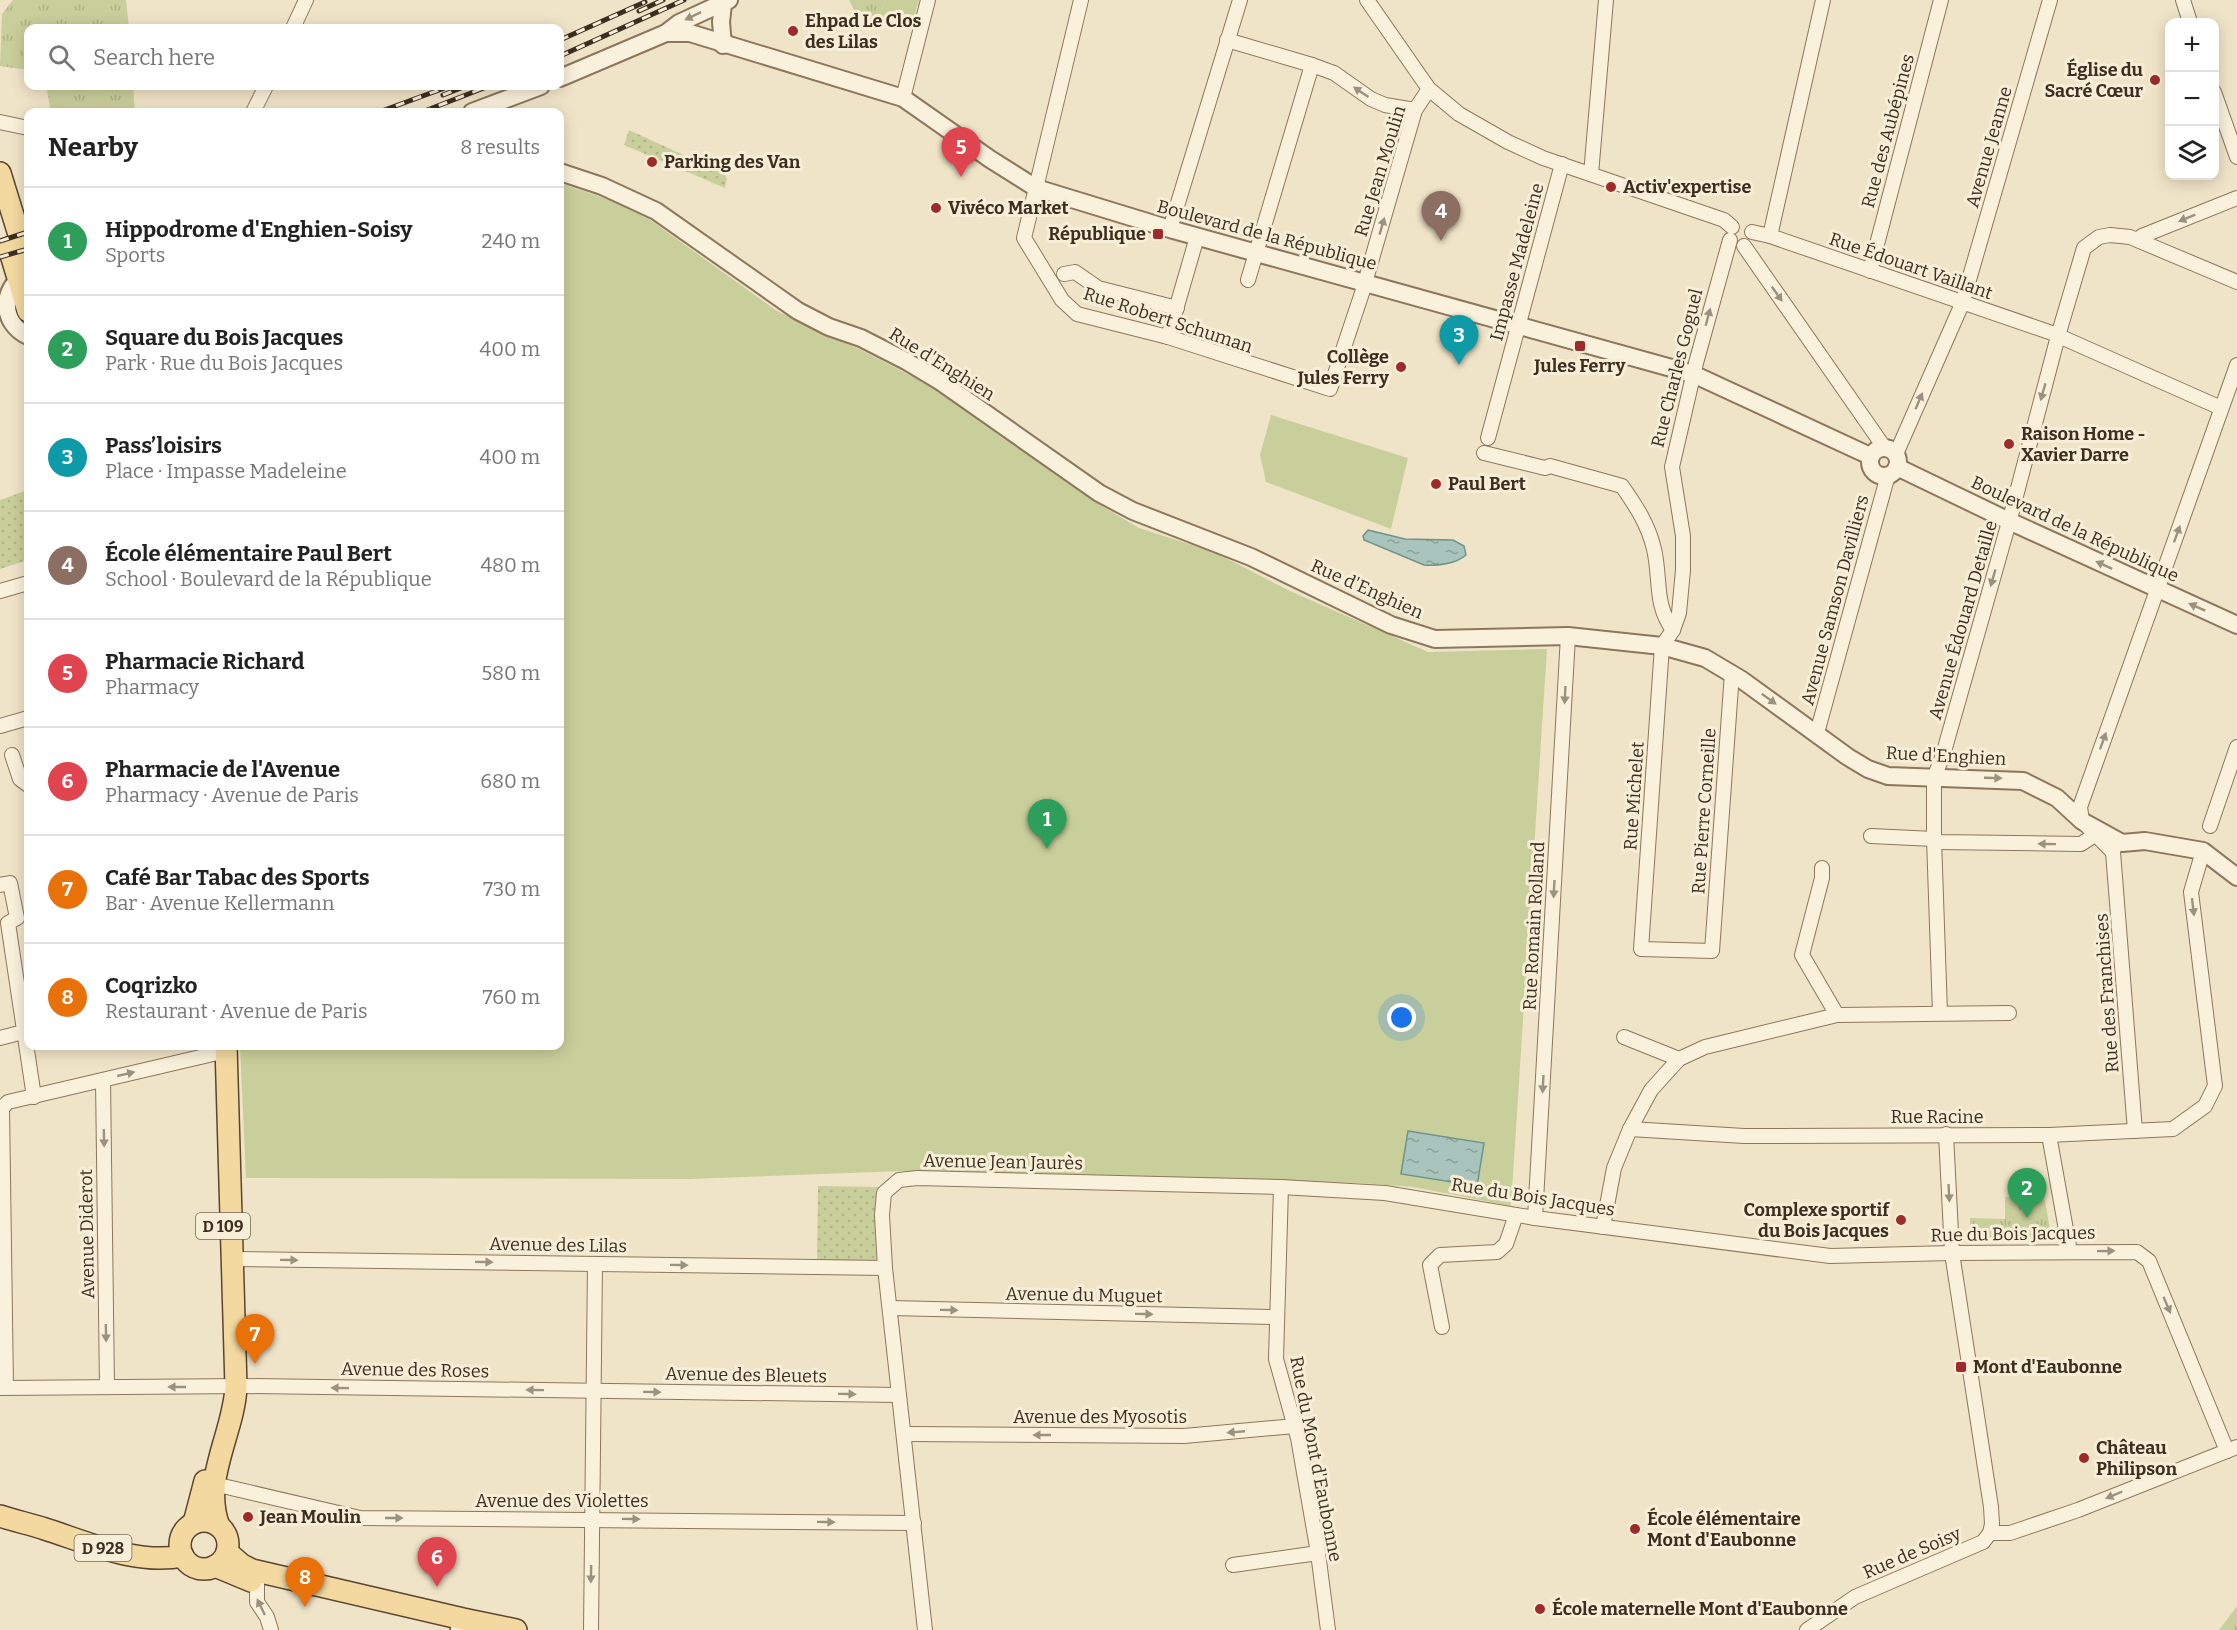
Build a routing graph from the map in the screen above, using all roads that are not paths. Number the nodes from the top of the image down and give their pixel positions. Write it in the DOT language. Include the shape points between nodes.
graph roads {
  1 [pos="306,0"];
  2 [pos="928,0"];
  3 [pos="1081,0"];
  4 [pos="1240,0"];
  5 [pos="1367,0"];
  6 [pos="1606,0"];
  7 [pos="1823,0"];
  8 [pos="1941,0"];
  9 [pos="2050,0"];
  10 [pos="2182,0"];
  11 [pos="726,2"];
  12 [pos="2189,18"];
  13 [pos="295,24"];
  14 [pos="666,33"];
  15 [pos="1227,40"];
  16 [pos="723,45"];
  17 [pos="1312,65"];
  18 [pos="564,76"];
  19 [pos="1429,89"];
  20 [pos="264,90"];
  21 [pos="530,90"];
  22 [pos="903,98"];
  23 [pos="2219,106"];
  24 [pos="255,108"];
  25 [pos="483,108"];
  26 [pos="1415,110"];
  27 [pos="0,123"];
  28 [pos="24,127"];
  29 [pos="2237,157"];
  30 [pos="1562,164"];
  31 [pos="0,173"];
  32 [pos="564,173"];
  33 [pos="1591,174"];
  34 [pos="1036,188"];
  35 [pos="2237,198"];
  36 [pos="0,220"];
  37 [pos="1170,229"];
  38 [pos="1752,232"];
  39 [pos="1731,233"];
  40 [pos="1770,236"];
  41 [pos="1197,237"];
  42 [pos="2138,240"];
  43 [pos="1744,246"];
  44 [pos="1257,253"];
  45 [pos="24,267"];
  46 [pos="24,269"];
  47 [pos="1870,271"];
  48 [pos="24,272"];
  49 [pos="1064,274"];
  50 [pos="1248,280"];
  51 [pos="1365,282"];
  52 [pos="2237,282"];
  53 [pos="2,304"];
  54 [pos="1962,304"];
  55 [pos="1177,308"];
  56 [pos="1519,325"];
  57 [pos="24,334"];
  58 [pos="2058,336"];
  59 [pos="1168,337"];
  60 [pos="2237,365"];
  61 [pos="1693,374"];
  62 [pos="1282,375"];
  63 [pos="2222,408"];
  64 [pos="1488,438"];
  65 [pos="1484,453"];
  66 [pos="1887,460"];
  67 [pos="2009,521"];
  68 [pos="24,584"];
  69 [pos="2157,589"];
  70 [pos="0,591"];
  71 [pos="2237,625"];
  72 [pos="1673,630"];
  73 [pos="1568,636"];
  74 [pos="1662,646"];
  75 [pos="1732,673"];
  76 [pos="24,719"];
  77 [pos="0,726"];
  78 [pos="1817,733"];
  79 [pos="2237,747"];
  80 [pos="12,754"];
  81 [pos="1934,778"];
  82 [pos="24,782"];
  83 [pos="2083,796"];
  84 [pos="2057,798"];
  85 [pos="2082,821"];
  86 [pos="2210,826"];
  87 [pos="1871,836"];
  88 [pos="1934,839"];
  89 [pos="2106,839"];
  90 [pos="2203,851"];
  91 [pos="1822,868"];
  92 [pos="2237,877"];
  93 [pos="0,885"];
  94 [pos="4,924"];
  95 [pos="1712,951"];
  96 [pos="1940,1013"];
  97 [pos="2009,1013"];
  98 [pos="1837,1015"];
  99 [pos="23,1032"];
  100 [pos="1624,1037"];
  101 [pos="0,1038"];
  102 [pos="24,1038"];
  103 [pos="26,1050"];
  104 [pos="219,1050"];
  105 [pos="223,1050"];
  106 [pos="223,1050"];
  107 [pos="1679,1059"];
  108 [pos="103,1080"];
  109 [pos="34,1097"];
  110 [pos="1630,1129"];
  111 [pos="2135,1131"];
  112 [pos="1946,1134"];
  113 [pos="2049,1135"];
  114 [pos="1281,1187"];
  115 [pos="1385,1193"];
  116 [pos="1516,1215"];
  117 [pos="1535,1218"];
  118 [pos="1603,1227"];
  119 [pos="2070,1252"];
  120 [pos="1952,1253"];
  121 [pos="231,1259"];
  122 [pos="595,1264"];
  123 [pos="885,1268"];
  124 [pos="891,1308"];
  125 [pos="1276,1317"];
  126 [pos="1442,1327"];
  127 [pos="107,1387"];
  128 [pos="232,1387"];
  129 [pos="3,1388"];
  130 [pos="593,1391"];
  131 [pos="899,1395"];
  132 [pos="1295,1426"];
  133 [pos="904,1434"];
  134 [pos="2232,1449"];
  135 [pos="214,1484"];
  136 [pos="0,1516"];
  137 [pos="592,1519"];
  138 [pos="194,1523"];
  139 [pos="914,1523"];
  140 [pos="219,1526"];
  141 [pos="1990,1533"];
  142 [pos="182,1548"];
  143 [pos="1318,1553"];
  144 [pos="221,1559"];
  145 [pos="1233,1565"];
  146 [pos="257,1582"];
  147 [pos="461,1627"];
  148 [pos="271,1630"];
  149 [pos="516,1630"];
  150 [pos="591,1630"];
  151 [pos="925,1630"];
  152 [pos="1328,1630"];
  153 [pos="1807,1630"];
  1 -- 13 [label="street"];
  2 -- 22 [label="street"];
  3 -- 34 [label="street, Rue Robert Schuman"];
  4 -- 15 [label="street"];
  5 -- 19 [label="street"];
  6 -- 33 [label="street"];
  7 -- 40 [label="street"];
  8 -- 47 [label="street, Rue des Aubépines"];
  9 -- 54 [label="street, Avenue Jeanne"];
  10 -- 12 [label="street"];
  11 -- 14 [label="street, one-way"];
  11 -- 16 [label="street" via="721,22"];
  14 -- 16 [label="street, Boulevard de la République" via="690,33"];
  14 -- 18 [label="street"];
  15 -- 17 [label="street"];
  15 -- 37 [label="street"];
  16 -- 22 [label="street, Boulevard de la République"];
  26 -- 17 [label="street, one-way" via="1378,102"];
  17 -- 44 [label="street"];
  19 -- 26 [label="street, Rue Jean Moulin"];
  19 -- 30 [label="street" via="1460,114 1499,137"];
  20 -- 24 [label="street"];
  21 -- 25 [label="street"];
  22 -- 34 [label="street, Boulevard de la République"];
  23 -- 29 [label="street"];
  51 -- 26 [label="street, Rue Jean Moulin, one-way"];
  27 -- 28 [label="street"];
  30 -- 33 [label="street"];
  30 -- 56 [label="street, Impasse Madeleine"];
  31 -- 45 [label="main road"];
  32 -- 73 [label="street, Rue d'Enghien" via="656,211 798,311 873,344 932,376 1099,493 1133,511 1251,557 1391,625 1435,639"];
  33 -- 39 [label="street" via="1724,220"];
  34 -- 37 [label="street, Boulevard de la République"];
  34 -- 59 [label="street, Rue Robert Schuman" via="1024,238 1062,300 1077,314"];
  35 -- 42 [label="street, one-way"];
  36 -- 46 [label="main road"];
  37 -- 41 [label="street, Boulevard de la République"];
  38 -- 39 [label="street" via="1742,223"];
  38 -- 40 [label="street, Rue Édouart Vaillant"];
  38 -- 43 [label="street" via="1750,242"];
  39 -- 43 [label="street" via="1734,245"];
  61 -- 39 [label="street, Rue Charles Goguel, one-way"];
  40 -- 47 [label="street, Rue Édouart Vaillant"];
  41 -- 44 [label="street, Boulevard de la République"];
  41 -- 55 [label="street"];
  42 -- 52 [label="street, Avenue Édouard Detaille"];
  42 -- 58 [label="street, Avenue Édouard Detaille" via="2110,235 2099,237 2084,249"];
  43 -- 66 [label="street, one-way"];
  44 -- 50 [label="street"];
  44 -- 51 [label="street, Boulevard de la République"];
  47 -- 54 [label="street, Rue Édouart Vaillant"];
  48 -- 53 [label="street" via="6,290"];
  49 -- 55 [label="street" via="1076,272 1098,288"];
  51 -- 56 [label="street, Boulevard de la République"];
  51 -- 62 [label="street, Rue Jean Moulin" via="1330,389"];
  53 -- 57 [label="street" via="10,325"];
  54 -- 58 [label="street, Rue Édouart Vaillant"];
  66 -- 54 [label="street, Avenue Samson Davilliers, one-way"];
  55 -- 59 [label="street"];
  56 -- 61 [label="street, Boulevard de la République"];
  56 -- 64 [label="street, Impasse Madeleine"];
  58 -- 63 [label="street, Rue Édouart Vaillant"];
  58 -- 67 [label="street, Avenue Édouard Detaille, one-way"];
  59 -- 62 [label="street, Rue Robert Schuman"];
  60 -- 63 [label="street"];
  61 -- 66 [label="street, Boulevard de la République"];
  61 -- 72 [label="street, Rue Charles Goguel" via="1672,467 1683,536 1679,613"];
  69 -- 63 [label="street, one-way"];
  65 -- 72 [label="street" via="1622,486 1646,523 1659,573 1660,607"];
  66 -- 67 [label="street, Boulevard de la République"];
  66 -- 78 [label="street, Avenue Samson Davilliers"];
  69 -- 67 [label="street, Boulevard de la République, one-way"];
  67 -- 81 [label="street, Avenue Édouard Detaille, one-way"];
  68 -- 70 [label="street"];
  71 -- 69 [label="street, Boulevard de la République, one-way"];
  83 -- 69 [label="street, one-way"];
  72 -- 74 [label="street, Rue Charles Goguel"];
  73 -- 74 [label="street, Rue d'Enghien"];
  73 -- 117 [label="street, Rue Romain Rolland, one-way"];
  74 -- 75 [label="street, Rue d'Enghien" via="1705,658"];
  74 -- 95 [label="street, Rue Michelet" via="1641,949"];
  75 -- 78 [label="street, Rue d'Enghien, one-way"];
  75 -- 95 [label="street, Rue Pierre Corneille"];
  76 -- 77 [label="street"];
  78 -- 81 [label="street, Rue d'Enghien" via="1868,769 1887,776"];
  79 -- 86 [label="street"];
  80 -- 82 [label="street"];
  81 -- 84 [label="street, Rue d'Enghien, one-way" via="2023,781"];
  81 -- 88 [label="street"];
  83 -- 84 [label="street" via="2074,802"];
  83 -- 85 [label="street"];
  84 -- 85 [label="street, Rue d'Enghien"];
  85 -- 89 [label="street, Rue d'Enghien"];
  87 -- 88 [label="street"];
  89 -- 88 [label="street, one-way" via="2081,844"];
  88 -- 96 [label="street"];
  89 -- 90 [label="street, Rue d'Enghien"];
  89 -- 111 [label="street, Rue des Franchises"];
  90 -- 92 [label="street, Rue d'Enghien"];
  90 -- 111 [label="street, Rue Racine, one-way" via="2191,892 2215,1086 2205,1106 2173,1129"];
  91 -- 98 [label="street" via="1802,955"];
  93 -- 94 [label="street" via="10,883 17,918"];
  94 -- 99 [label="street"];
  96 -- 97 [label="street"];
  96 -- 98 [label="street"];
  98 -- 107 [label="street" via="1705,1047"];
  99 -- 101 [label="street"];
  99 -- 102 [label="street"];
  100 -- 107 [label="street"];
  103 -- 109 [label="street"];
  108 -- 104 [label="street, one-way"];
  105 -- 121 [label="main road, D 109"];
  106 -- 128 [label="main road, D 109"];
  107 -- 110 [label="street" via="1651,1090"];
  108 -- 109 [label="street"];
  108 -- 127 [label="street, Avenue Diderot, one-way"];
  109 -- 129 [label="street" via="8,1102 2,1108"];
  110 -- 112 [label="street, Rue Racine" via="1744,1136"];
  110 -- 118 [label="street" via="1614,1168"];
  111 -- 113 [label="street, Rue Racine"];
  112 -- 113 [label="street, Rue Racine"];
  112 -- 120 [label="street, one-way"];
  113 -- 119 [label="street"];
  114 -- 115 [label="street, Avenue Jean Jaurès"];
  114 -- 123 [label="street, Avenue Jean Jaurès" via="899,1180 884,1193"];
  114 -- 125 [label="street, Rue du Mont d'Eaubonne"];
  115 -- 116 [label="street, Rue du Bois Jacques"];
  116 -- 117 [label="street, Rue du Bois Jacques"];
  116 -- 126 [label="street" via="1506,1244 1497,1252 1440,1254 1430,1265"];
  117 -- 118 [label="street, Rue du Bois Jacques"];
  118 -- 120 [label="street, Rue du Bois Jacques" via="1830,1256"];
  119 -- 120 [label="street, Rue du Bois Jacques"];
  119 -- 134 [label="street, Rue du Bois Jacques, one-way" via="2132,1251 2149,1261"];
  120 -- 141 [label="street" via="1990,1507"];
  121 -- 122 [label="street, Avenue des Lilas, one-way"];
  121 -- 128 [label="main road, D 109"];
  122 -- 123 [label="street, Avenue des Lilas, one-way"];
  122 -- 130 [label="street"];
  123 -- 124 [label="street, Avenue Jean Jaurès"];
  124 -- 125 [label="street, Avenue du Muguet, one-way"];
  124 -- 131 [label="street, Avenue Jean Jaurès"];
  125 -- 132 [label="street, Rue du Mont d'Eaubonne" via="1276,1359"];
  128 -- 127 [label="street, Avenue des Roses, one-way"];
  127 -- 129 [label="street, Avenue des Roses"];
  130 -- 128 [label="street, Avenue des Roses, one-way"];
  128 -- 135 [label="main road, D 109" via="233,1411"];
  128 -- 138 [label="main road, D 109"];
  130 -- 131 [label="street, Avenue des Bleuets, one-way"];
  130 -- 137 [label="street"];
  131 -- 133 [label="street, Avenue Jean Jaurès"];
  132 -- 133 [label="street, Avenue des Myosotis, one-way" via="1184,1436"];
  132 -- 143 [label="street, Rue du Mont d'Eaubonne"];
  133 -- 139 [label="street, Avenue Jean Jaurès"];
  134 -- 141 [label="street, Rue de Soisy, one-way" via="2078,1510 2010,1533"];
  135 -- 137 [label="street, Avenue des Violettes, one-way" via="360,1518"];
  135 -- 140 [label="main road, D 109" via="213,1508"];
  136 -- 142 [label="main road, D 928" via="78,1542 146,1558"];
  137 -- 139 [label="street, Avenue des Violettes, one-way"];
  137 -- 150 [label="street, one-way"];
  138 -- 140 [label="main road"];
  138 -- 142 [label="main road" via="185,1530"];
  139 -- 151 [label="street, Avenue Jean Jaurès"];
  140 -- 144 [label="main road" via="227,1538"];
  141 -- 153 [label="street, Rue de Soisy" via="1971,1548 1856,1597"];
  142 -- 144 [label="main road" via="193,1567 200,1569"];
  143 -- 145 [label="street"];
  143 -- 152 [label="street, Rue du Mont d'Eaubonne"];
  144 -- 146 [label="main road"];
  144 -- 147 [label="main road"];
  146 -- 147 [label="main road"];
  148 -- 146 [label="street, one-way" via="257,1602"];
  147 -- 149 [label="main road"];
}
